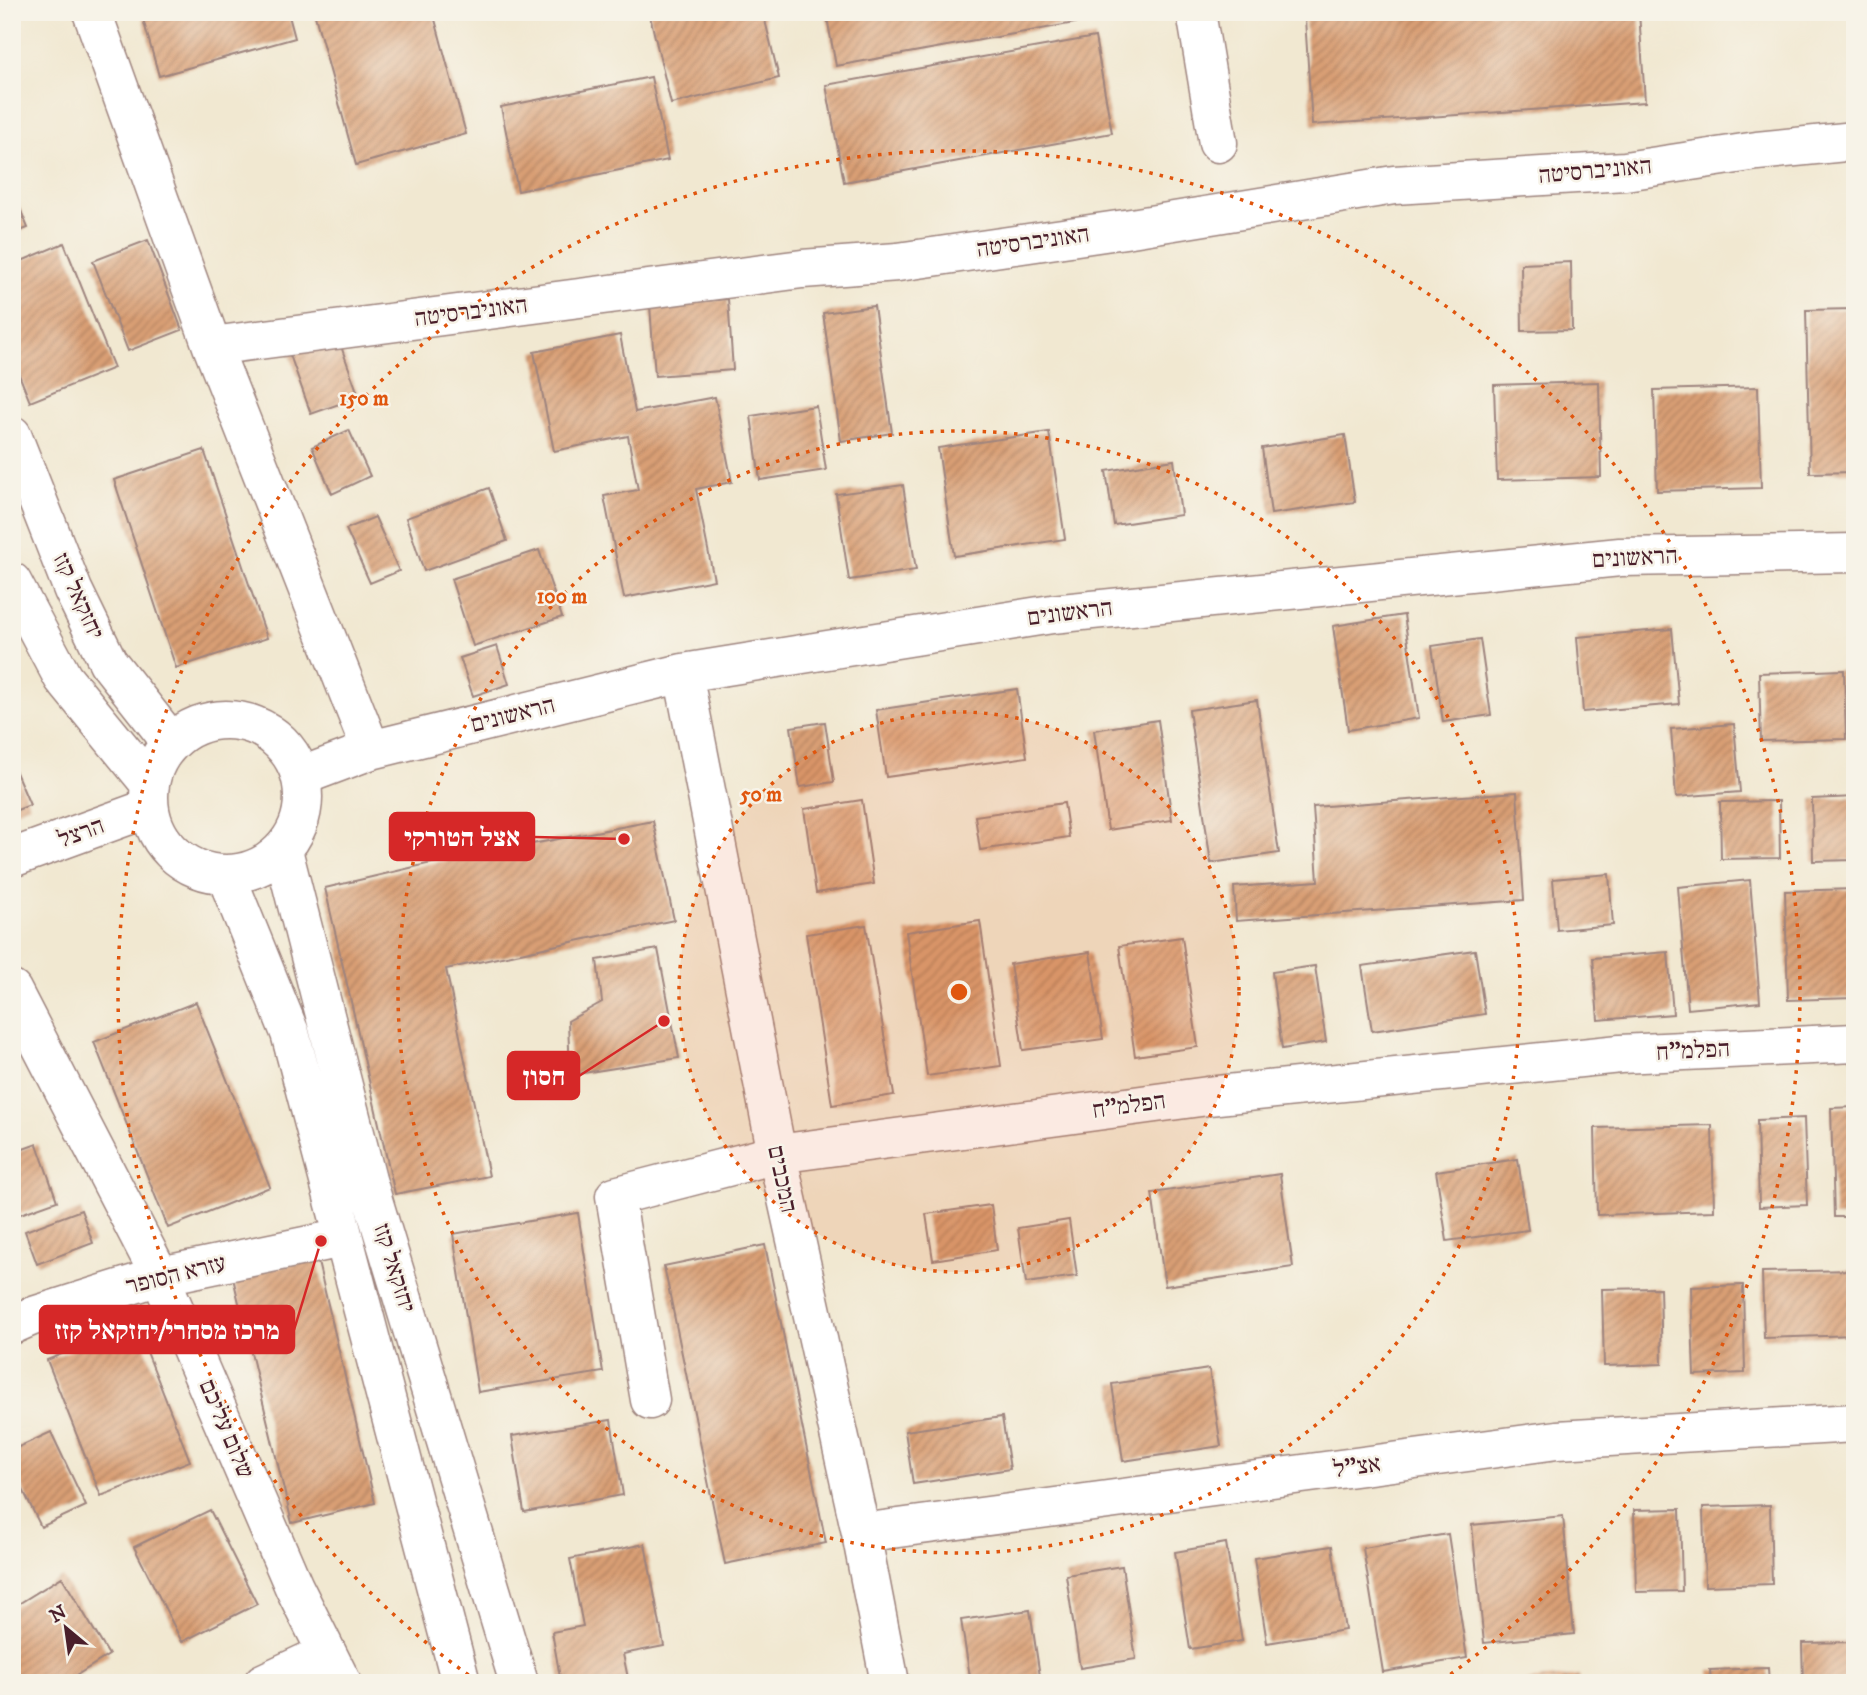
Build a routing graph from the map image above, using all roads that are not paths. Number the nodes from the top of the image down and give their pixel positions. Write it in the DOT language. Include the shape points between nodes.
graph roads {
  1 [pos="92,12"];
  2 [pos="1196,12"];
  3 [pos="1855,141"];
  4 [pos="1218,143"];
  5 [pos="212,346"];
  6 [pos="12,435"];
  7 [pos="1855,553"];
  8 [pos="12,582"];
  9 [pos="683,673"];
  10 [pos="171,742"];
  11 [pos="371,750"];
  12 [pos="302,776"];
  13 [pos="150,796"];
  14 [pos="284,850"];
  15 [pos="12,858"];
  16 [pos="226,875"];
  17 [pos="12,990"];
  18 [pos="1855,1043"];
  19 [pos="777,1154"];
  20 [pos="343,1238"];
  21 [pos="160,1276"];
  22 [pos="12,1325"];
  23 [pos="650,1400"];
  24 [pos="1855,1423"];
  25 [pos="861,1533"];
  26 [pos="335,1668"];
  27 [pos="263,1683"];
  28 [pos="461,1683"];
  29 [pos="519,1683"];
  30 [pos="890,1683"];
  1 -- 5 [label="street"];
  2 -- 4 [label="street"];
  3 -- 5 [label="street, האוניברסיטה" via="1625,171 1394,185 898,262 802,270"];
  5 -- 11 [label="street"];
  6 -- 10 [label="street, יחזקאל קזז" via="73,590 108,662"];
  7 -- 9 [label="street, הראשונים" via="1620,557 1052,614"];
  8 -- 13 [label="street, יחזקאל קזז" via="63,678"];
  9 -- 11 [label="street, הראשונים"];
  9 -- 19 [label="street, המכבים"];
  10 -- 12 [label="street" via="193,726 220,719 246,722 271,733 290,751"];
  10 -- 13 [label="street" via="157,761"];
  11 -- 12 [label="street, הראשונים"];
  12 -- 14 [label="street" via="304,802 298,828"];
  13 -- 15 [label="street, הרצל"];
  13 -- 16 [label="street" via="155,830 167,848 184,863"];
  14 -- 16 [label="street" via="257,868"];
  14 -- 29 [label="street, יחזקאל קזז" via="367,1180"];
  16 -- 20 [label="street, יחזקאל קזז" via="289,1033"];
  17 -- 21 [label="street, שלום עליכם"];
  18 -- 19 [label="street, הפלמ\"ח" via="1619,1054 1208,1096"];
  19 -- 23 [label="street, הפלמ\"ח" via="615,1196"];
  19 -- 25 [label="street, המכבים"];
  20 -- 21 [label="street, עזרא הסופר"];
  20 -- 28 [label="street, יחזקאל קזז"];
  21 -- 22 [label="street, עזרא הסופר"];
  21 -- 26 [label="street, שלום עליכם" via="294,1587"];
  24 -- 25 [label="street, אצ\"ל" via="1557,1440"];
  25 -- 30 [label="street, המכבים"];
  26 -- 27 [label="street"];
}
